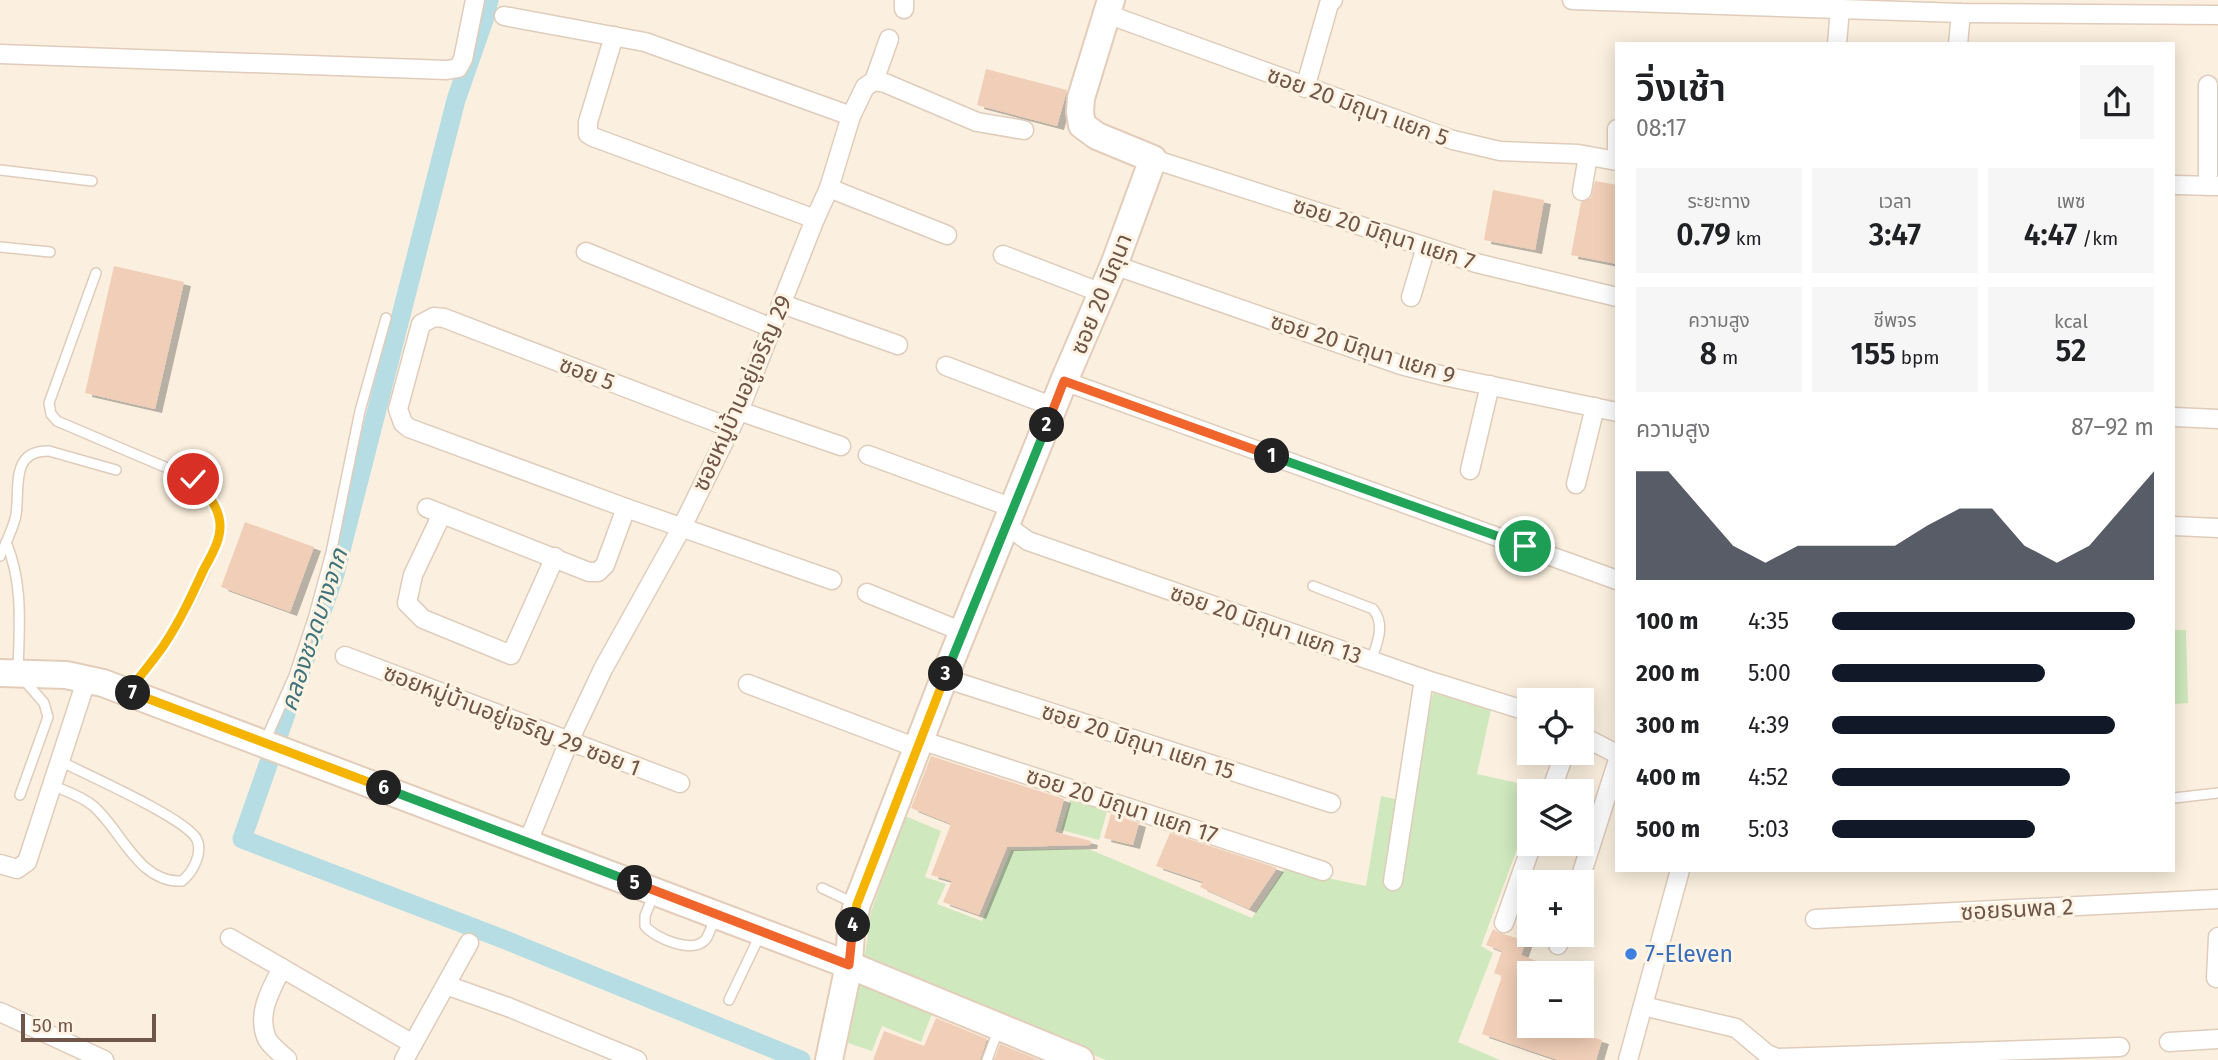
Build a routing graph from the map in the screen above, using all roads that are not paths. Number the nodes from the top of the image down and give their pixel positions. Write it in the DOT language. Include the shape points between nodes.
graph roads {
  1 [pos="475,0"];
  2 [pos="1333,0"];
  3 [pos="1572,0"];
  4 [pos="1109,7"];
  5 [pos="1840,8"];
  6 [pos="1961,13"];
  7 [pos="2218,15"];
  8 [pos="504,16"];
  9 [pos="614,36"];
  10 [pos="889,39"];
  11 [pos="1836,42"];
  12 [pos="1958,42"];
  13 [pos="0,54"];
  14 [pos="874,82"];
  15 [pos="2208,85"];
  16 [pos="1305,88"];
  17 [pos="851,116"];
  18 [pos="1024,130"];
  19 [pos="1588,156"];
  20 [pos="1153,159"];
  21 [pos="1615,161"];
  22 [pos="0,170"];
  23 [pos="92,181"];
  24 [pos="2175,185"];
  25 [pos="2213,186"];
  26 [pos="829,188"];
  27 [pos="1581,191"];
  28 [pos="815,219"];
  29 [pos="947,234"];
  30 [pos="0,247"];
  31 [pos="1426,247"];
  32 [pos="50,252"];
  33 [pos="586,252"];
  34 [pos="1003,255"];
  35 [pos="1114,265"];
  36 [pos="96,273"];
  37 [pos="1102,293"];
  38 [pos="1615,296"];
  39 [pos="1411,297"];
  40 [pos="782,304"];
  41 [pos="386,318"];
  42 [pos="772,328"];
  43 [pos="898,345"];
  44 [pos="946,366"];
  45 [pos="1064,381"];
  46 [pos="1490,385"];
  47 [pos="1054,407"];
  48 [pos="1595,407"];
  49 [pos="739,411"];
  50 [pos="1615,412"];
  51 [pos="2175,417"];
  52 [pos="2218,419"];
  53 [pos="731,428"];
  54 [pos="841,446"];
  55 [pos="868,455"];
  56 [pos="116,470"];
  57 [pos="1469,470"];
  58 [pos="1576,484"];
  59 [pos="626,508"];
  60 [pos="1010,517"];
  61 [pos="2175,526"];
  62 [pos="682,527"];
  63 [pos="2218,528"];
  64 [pos="6,542"];
  65 [pos="0,556"];
  66 [pos="555,556"];
  67 [pos="1615,579"];
  68 [pos="832,580"];
  69 [pos="1313,586"];
  70 [pos="867,593"];
  71 [pos="963,632"];
  72 [pos="345,656"];
  73 [pos="1371,661"];
  74 [pos="9,673"];
  75 [pos="87,678"];
  76 [pos="944,678"];
  77 [pos="1424,679"];
  78 [pos="747,684"];
  79 [pos="128,692"];
  80 [pos="1517,708"];
  81 [pos="569,741"];
  82 [pos="1594,742"];
  83 [pos="267,743"];
  84 [pos="919,744"];
  85 [pos="1615,753"];
  86 [pos="60,761"];
  87 [pos="1615,769"];
  88 [pos="680,783"];
  89 [pos="52,785"];
  90 [pos="2218,793"];
  91 [pos="20,795"];
  92 [pos="2175,798"];
  93 [pos="1331,803"];
  94 [pos="528,842"];
  95 [pos="1528,856"];
  96 [pos="0,864"];
  97 [pos="1583,870"];
  98 [pos="1323,871"];
  99 [pos="1679,872"];
  100 [pos="1393,881"];
  101 [pos="822,888"];
  102 [pos="655,891"];
  103 [pos="2218,899"];
  104 [pos="857,904"];
  105 [pos="716,914"];
  106 [pos="1815,919"];
  107 [pos="1504,923"];
  108 [pos="761,931"];
  109 [pos="2218,937"];
  110 [pos="230,938"];
  111 [pos="469,943"];
  112 [pos="849,965"];
  113 [pos="282,968"];
  114 [pos="2216,978"];
  115 [pos="446,985"];
  116 [pos="729,1000"];
  117 [pos="1643,1006"];
  118 [pos="0,1012"];
  119 [pos="1000,1027"];
  120 [pos="2218,1039"];
  121 [pos="2169,1042"];
  122 [pos="413,1044"];
  123 [pos="2120,1047"];
  124 [pos="830,1052"];
  125 [pos="80,1055"];
  126 [pos="287,1059"];
  127 [pos="104,1060"];
  128 [pos="404,1060"];
  129 [pos="637,1060"];
  130 [pos="987,1060"];
  131 [pos="1080,1060"];
  132 [pos="1628,1060"];
  1 -- 13 [label="street" via="458,68"];
  2 -- 16 [label="street"];
  3 -- 5 [label="street"];
  4 -- 16 [label="street, ซอย 20 มิถุนา แยก 5"];
  4 -- 20 [label="street" via="1081,98 1082,125"];
  5 -- 6 [label="street"];
  5 -- 11 [label="street"];
  6 -- 7 [label="street"];
  6 -- 12 [label="street"];
  8 -- 9 [label="street"];
  9 -- 17 [label="street" via="645,42"];
  9 -- 28 [label="street" via="588,134"];
  10 -- 14 [label="street, ซอยหมู่บ้านอยู่เจริญ 29"];
  14 -- 17 [label="street, ซอยหมู่บ้านอยู่เจริญ 29" via="865,87"];
  14 -- 18 [label="street" via="977,122"];
  15 -- 25 [label="street"];
  16 -- 19 [label="street, ซอย 20 มิถุนา แยก 5" via="1453,140 1500,151"];
  17 -- 26 [label="street, ซอยหมู่บ้านอยู่เจริญ 29"];
  19 -- 21 [label="street, ซอย 20 มิถุนา แยก 5"];
  19 -- 27 [label="street"];
  20 -- 31 [label="street, ซอย 20 มิถุนา แยก 7"];
  20 -- 35 [label="street, ซอย 20 มิถุนา"];
  22 -- 23 [label="lane"];
  24 -- 25 [label="street"];
  26 -- 28 [label="street, ซอยหมู่บ้านอยู่เจริญ 29"];
  26 -- 29 [label="street"];
  28 -- 40 [label="street, ซอยหมู่บ้านอยู่เจริญ 29"];
  30 -- 32 [label="lane"];
  31 -- 38 [label="street, ซอย 20 มิถุนา แยก 7"];
  31 -- 39 [label="street"];
  33 -- 42 [label="street"];
  34 -- 37 [label="street"];
  35 -- 37 [label="street, ซอย 20 มิถุนา"];
  35 -- 46 [label="street, ซอย 20 มิถุนา แยก 9" via="1401,365"];
  36 -- 79 [label="lane" via="49,403 51,414 57,421 193,479 205,490 220,521 214,550 180,620"];
  37 -- 45 [label="street, ซอย 20 มิถุนา"];
  40 -- 42 [label="street, ซอยหมู่บ้านอยู่เจริญ 29"];
  40 -- 43 [label="street"];
  41 -- 83 [label="lane" via="313,620"];
  42 -- 49 [label="street, ซอยหมู่บ้านอยู่เจริญ 29"];
  44 -- 47 [label="street"];
  45 -- 47 [label="street, ซอย 20 มิถุนา"];
  45 -- 67 [label="street"];
  46 -- 48 [label="street, ซอย 20 มิถุนา แยก 9"];
  46 -- 57 [label="street"];
  47 -- 60 [label="street, ซอย 20 มิถุนา"];
  48 -- 50 [label="street, ซอย 20 มิถุนา แยก 9"];
  48 -- 58 [label="street"];
  49 -- 53 [label="street, ซอยหมู่บ้านอยู่เจริญ 29"];
  49 -- 54 [label="street"];
  51 -- 52 [label="street"];
  53 -- 59 [label="street, ซอย 5" via="444,318 421,324 398,408 402,423"];
  53 -- 62 [label="street, ซอยหมู่บ้านอยู่เจริญ 29"];
  55 -- 60 [label="street, ซอย 20 มิถุนา แยก 13"];
  56 -- 64 [label="lane" via="49,451 38,450 27,457 18,475 15,517"];
  59 -- 62 [label="street"];
  59 -- 66 [label="street" via="605,565 598,572"];
  60 -- 71 [label="street, ซอย 20 มิถุนา"];
  60 -- 73 [label="street, ซอย 20 มิถุนา แยก 13" via="1028,541"];
  61 -- 63 [label="street"];
  62 -- 68 [label="street"];
  62 -- 81 [label="street, ซอยหมู่บ้านอยู่เจริญ 29" via="603,669"];
  64 -- 65 [label="lane"];
  64 -- 74 [label="lane" via="15,562 19,593"];
  66 -- 66 [label="street" via="511,655 424,619 407,603 435,511"];
  69 -- 73 [label="lane" via="1373,609 1379,616 1380,634"];
  70 -- 71 [label="street"];
  71 -- 76 [label="street, ซอย 20 มิถุนา"];
  72 -- 81 [label="street, ซอยหมู่บ้านอยู่เจริญ 29 ซอย 1"];
  73 -- 77 [label="street, ซอย 20 มิถุนา แยก 13"];
  74 -- 75 [label="street"];
  74 -- 91 [label="lane" via="44,703 48,717"];
  75 -- 79 [label="street"];
  75 -- 86 [label="street"];
  76 -- 84 [label="street, ซอย 20 มิถุนา"];
  76 -- 93 [label="street, ซอย 20 มิถุนา แยก 15"];
  77 -- 80 [label="street, ซอย 20 มิถุนา แยก 13"];
  77 -- 100 [label="street"];
  78 -- 84 [label="street, ซอย 20 มิถุนา แยก 17"];
  79 -- 83 [label="street"];
  81 -- 88 [label="street, ซอยหมู่บ้านอยู่เจริญ 29 ซอย 1"];
  81 -- 94 [label="street, ซอยหมู่บ้านอยู่เจริญ 29"];
  82 -- 85 [label="street"];
  83 -- 94 [label="street"];
  84 -- 98 [label="street, ซอย 20 มิถุนา แยก 17"];
  84 -- 104 [label="street, ซอย 20 มิถุนา"];
  86 -- 89 [label="street"];
  86 -- 89 [label="lane" via="168,816 193,834 199,850 189,875 182,881 161,878 131,853 92,805"];
  87 -- 97 [label="street"];
  89 -- 96 [label="street" via="27,862 17,869"];
  90 -- 92 [label="lane"];
  94 -- 102 [label="street"];
  95 -- 107 [label="street"];
  99 -- 117 [label="street"];
  101 -- 104 [label="lane"];
  102 -- 105 [label="street"];
  102 -- 105 [label="lane" via="645,926 672,941 695,945 705,940"];
  103 -- 106 [label="street, ซอยธนพล 2"];
  104 -- 112 [label="street, ซอย 20 มิถุนา"];
  105 -- 108 [label="street"];
  108 -- 112 [label="street"];
  108 -- 116 [label="lane"];
  109 -- 114 [label="street"];
  110 -- 113 [label="street"];
  111 -- 115 [label="street"];
  112 -- 119 [label="street"];
  112 -- 124 [label="street, ซอย 20 มิถุนา"];
  113 -- 122 [label="street"];
  113 -- 126 [label="street" via="267,996 263,1016 267,1040"];
  115 -- 122 [label="street"];
  115 -- 129 [label="street"];
  117 -- 123 [label="street" via="1736,1028 1777,1058"];
  117 -- 132 [label="street"];
  118 -- 125 [label="street"];
  119 -- 130 [label="lane"];
  119 -- 131 [label="street"];
  120 -- 121 [label="street"];
  122 -- 128 [label="street"];
  125 -- 127 [label="street"];
}
